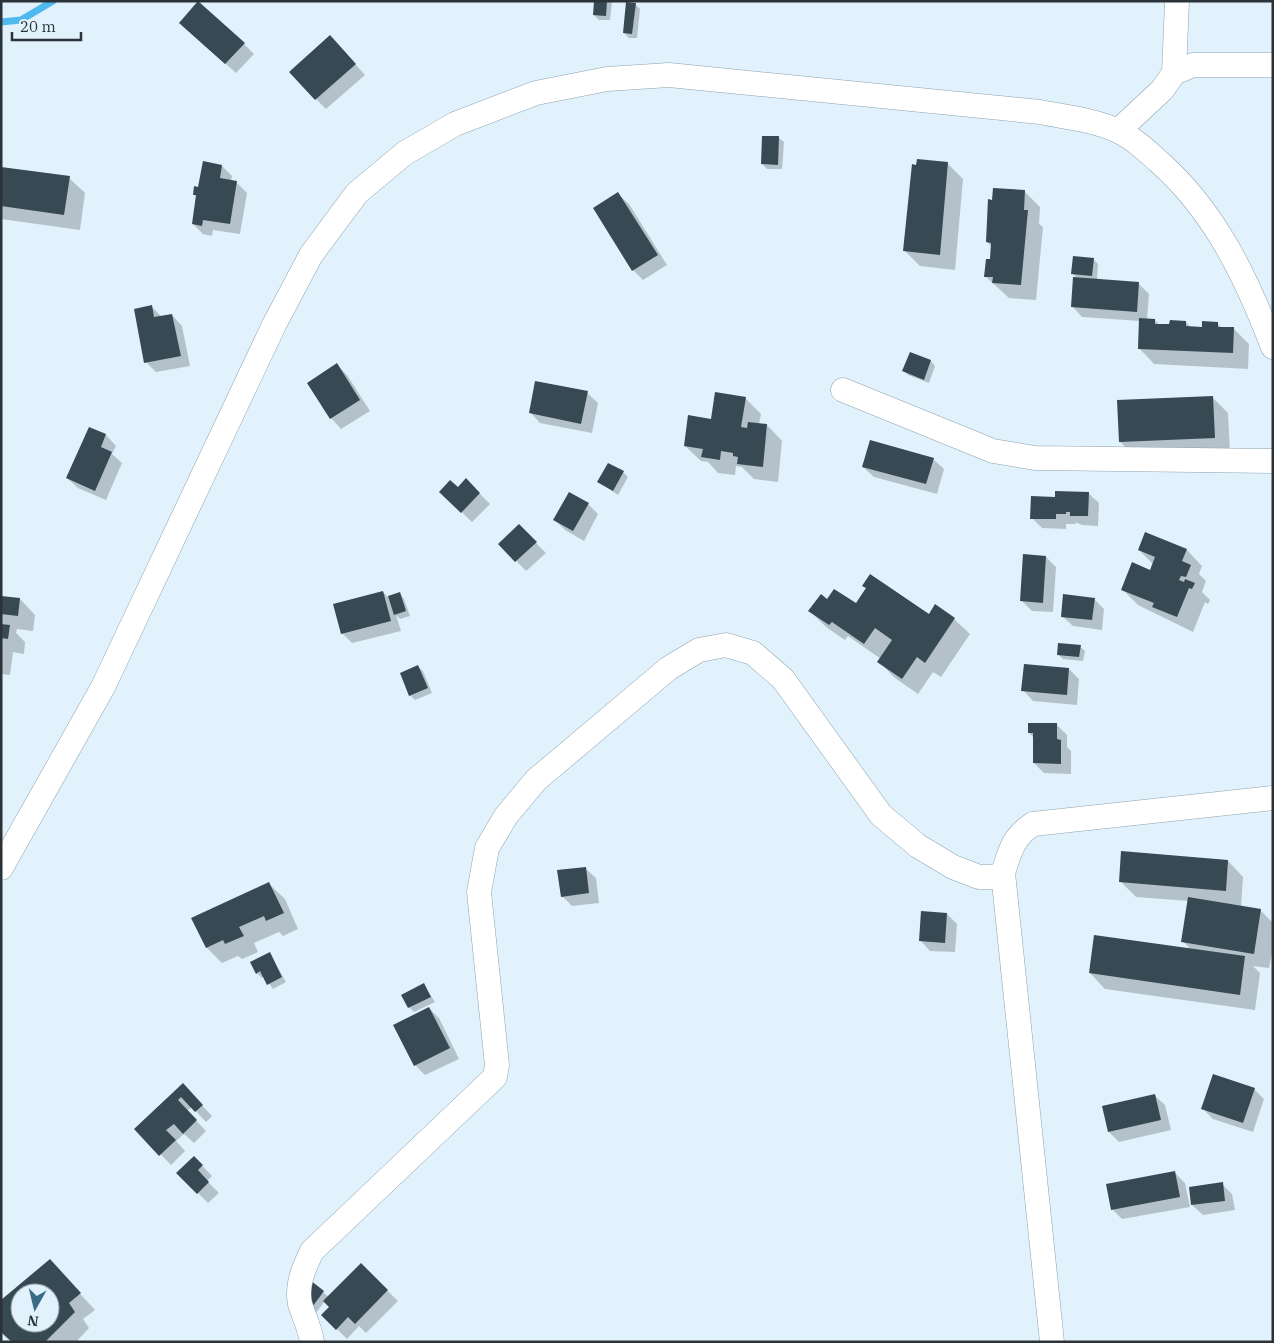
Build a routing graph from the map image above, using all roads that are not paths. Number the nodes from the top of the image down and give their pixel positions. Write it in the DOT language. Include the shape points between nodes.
graph roads {
  1 [pos="1177,1"];
  2 [pos="1273,65"];
  3 [pos="1174,73"];
  4 [pos="1118,131"];
  5 [pos="1273,347"];
  6 [pos="842,390"];
  7 [pos="1273,461"];
  8 [pos="1273,798"];
  9 [pos="1,868"];
  10 [pos="1003,873"];
  11 [pos="312,1342"];
  12 [pos="1052,1342"];
  1 -- 3 [label="street"];
  2 -- 3 [label="street" via="1193,64"];
  3 -- 4 [label="street" via="1162,90"];
  4 -- 5 [label="street" via="1142,146 1182,182 1220,232 1252,293"];
  4 -- 9 [label="street" via="1040,112 669,75 607,79 536,94 455,124 405,153 357,193 311,255 274,325 102,687"];
  6 -- 7 [label="street" via="993,452 1035,458"];
  8 -- 10 [label="street" via="1033,824 1020,833"];
  10 -- 11 [label="street" via="994,877 978,877 953,867 918,846 881,815 783,679 753,653 726,645 700,650 669,668 536,780 506,816 487,848 479,892 497,1065 495,1077 312,1251 301,1274 299,1291"];
  10 -- 12 [label="street"];
}
